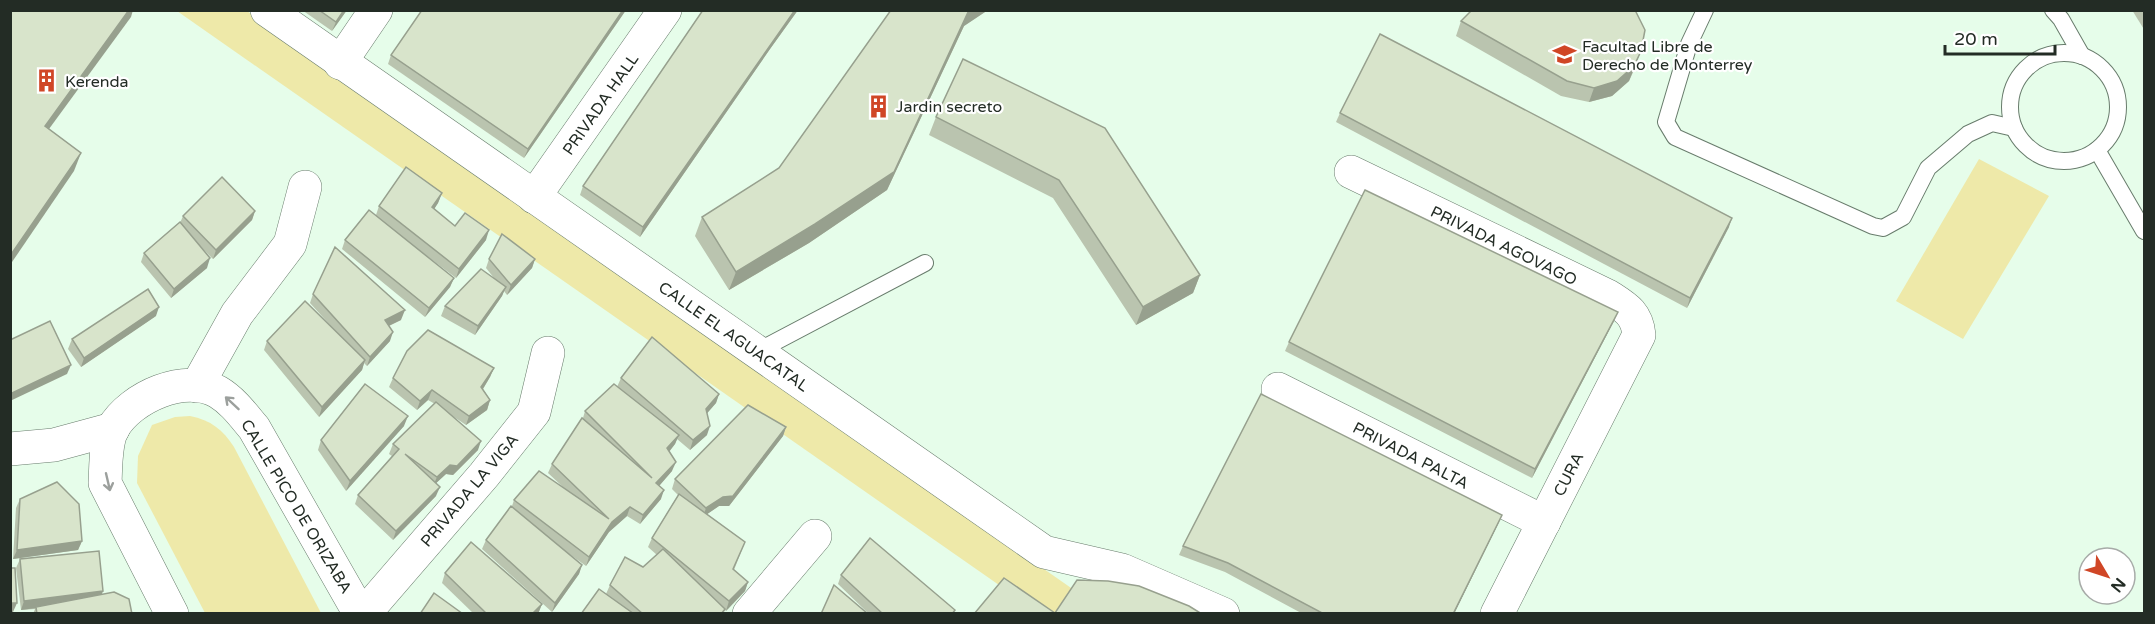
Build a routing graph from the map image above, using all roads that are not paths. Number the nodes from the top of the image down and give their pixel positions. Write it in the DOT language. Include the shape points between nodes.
graph roads {
  1 [pos="267,10"];
  2 [pos="376,10"];
  3 [pos="665,10"];
  4 [pos="1705,10"];
  5 [pos="2053,10"];
  6 [pos="2082,56"];
  7 [pos="340,63"];
  8 [pos="2014,128"];
  9 [pos="2097,150"];
  10 [pos="1351,172"];
  11 [pos="305,187"];
  12 [pos="534,197"];
  13 [pos="2145,231"];
  14 [pos="925,263"];
  15 [pos="1639,335"];
  16 [pos="756,352"];
  17 [pos="548,353"];
  18 [pos="197,386"];
  19 [pos="1278,389"];
  20 [pos="112,429"];
  21 [pos="10,449"];
  22 [pos="1544,522"];
  23 [pos="815,536"];
  24 [pos="172,614"];
  25 [pos="362,614"];
  26 [pos="749,614"];
  27 [pos="1223,614"];
  28 [pos="1497,614"];
  1 -- 7 [label="street, CALLE EL AGUACATAL"];
  2 -- 7 [label="street"];
  3 -- 12 [label="street, PRIVADA HALL"];
  4 -- 8 [label="lane" via="1689,44 1666,122 1675,137 1873,226 1894,225 1903,217 1928,168 1968,134 1992,123"];
  5 -- 6 [label="lane"];
  6 -- 8 [label="lane" via="2065,53 2032,64 2012,93 2010,111"];
  6 -- 9 [label="lane" via="2109,76 2116,90 2116,123"];
  7 -- 12 [label="street, CALLE EL AGUACATAL"];
  8 -- 9 [label="lane" via="2029,148 2050,160 2083,158"];
  9 -- 13 [label="lane"];
  10 -- 15 [label="street, PRIVADA AGOVAGO" via="1608,296 1631,311 1638,322"];
  11 -- 18 [label="street" via="290,244 237,314"];
  12 -- 16 [label="street, CALLE EL AGUACATAL"];
  14 -- 16 [label="lane"];
  15 -- 22 [label="street, CURA"];
  16 -- 27 [label="street, CALLE EL AGUACATAL" via="1044,552 1122,570"];
  17 -- 25 [label="street, PRIVADA LA VIGA" via="534,411 484,475"];
  18 -- 20 [label="street, CALLE PICO DE ORIZABA" via="168,388 146,398"];
  25 -- 18 [label="street, CALLE PICO DE ORIZABA, one-way" via="254,428 217,391"];
  19 -- 22 [label="street, PRIVADA PALTA"];
  20 -- 21 [label="street, CALLE PICO DE ORIZABA" via="54,445"];
  20 -- 24 [label="street, one-way" via="105,483"];
  22 -- 28 [label="street, CURA"];
  23 -- 26 [label="street"];
}
